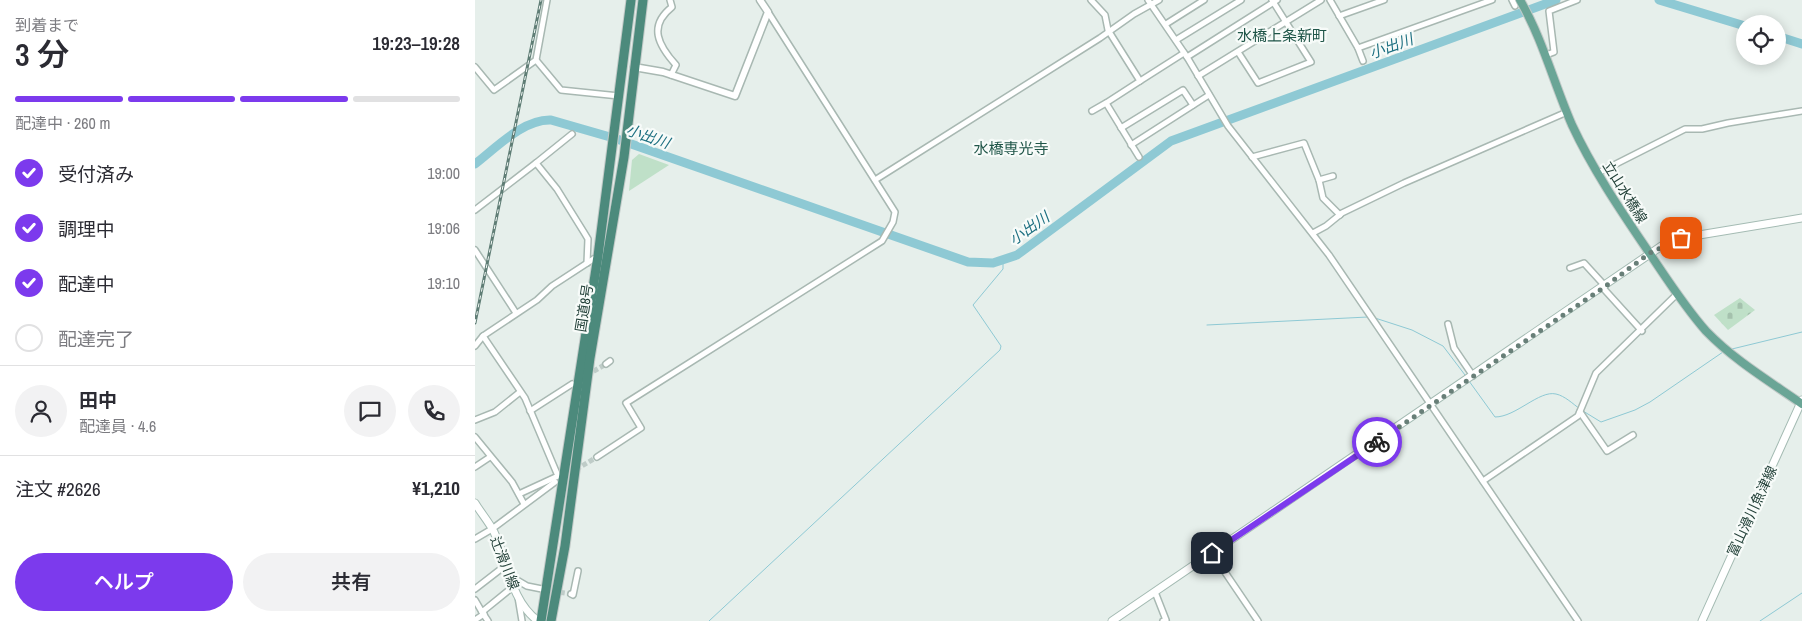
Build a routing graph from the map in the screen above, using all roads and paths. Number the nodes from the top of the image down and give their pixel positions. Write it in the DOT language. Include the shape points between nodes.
graph roads {
  1 [pos="547,0"];
  2 [pos="631,0"];
  3 [pos="643,0"];
  4 [pos="671,0"];
  5 [pos="760,0"];
  6 [pos="1091,0"];
  7 [pos="1159,0"];
  8 [pos="1204,0"];
  9 [pos="1241,0"];
  10 [pos="1321,0"];
  11 [pos="1330,0"];
  12 [pos="1384,0"];
  13 [pos="1492,0"];
  14 [pos="1512,0"];
  15 [pos="1577,0"];
  16 [pos="1274,1"];
  17 [pos="1150,2"];
  18 [pos="1474,3"];
  19 [pos="1519,4"];
  20 [pos="768,12"];
  21 [pos="1339,16"];
  22 [pos="1286,22"];
  23 [pos="1166,24"];
  24 [pos="1108,30"];
  25 [pos="1176,40"];
  26 [pos="1358,48"];
  27 [pos="1238,52"];
  28 [pos="1186,55"];
  29 [pos="1546,55"];
  30 [pos="535,60"];
  31 [pos="1363,61"];
  32 [pos="475,67"];
  33 [pos="634,67"];
  34 [pos="671,75"];
  35 [pos="1199,76"];
  36 [pos="1141,81"];
  37 [pos="1209,95"];
  38 [pos="619,96"];
  39 [pos="1105,103"];
  40 [pos="1193,105"];
  41 [pos="1802,110"];
  42 [pos="1092,111"];
  43 [pos="1567,112"];
  44 [pos="1121,128"];
  45 [pos="572,134"];
  46 [pos="1131,144"];
  47 [pos="1139,157"];
  48 [pos="1252,157"];
  49 [pos="535,163"];
  50 [pos="1598,173"];
  51 [pos="1333,176"];
  52 [pos="875,180"];
  53 [pos="1319,180"];
  54 [pos="475,210"];
  55 [pos="1340,215"];
  56 [pos="1802,218"];
  57 [pos="1313,233"];
  58 [pos="475,250"];
  59 [pos="1650,253"];
  60 [pos="598,256"];
  61 [pos="587,263"];
  62 [pos="1570,268"];
  63 [pos="1604,287"];
  64 [pos="1677,294"];
  65 [pos="516,313"];
  66 [pos="1449,324"];
  67 [pos="1642,330"];
  68 [pos="483,336"];
  69 [pos="475,346"];
  70 [pos="1473,376"];
  71 [pos="572,384"];
  72 [pos="520,392"];
  73 [pos="1802,403"];
  74 [pos="1431,404"];
  75 [pos="530,411"];
  76 [pos="1580,412"];
  77 [pos="475,420"];
  78 [pos="1633,435"];
  79 [pos="475,436"];
  80 [pos="490,457"];
  81 [pos="597,457"];
  82 [pos="475,467"];
  83 [pos="1483,481"];
  84 [pos="555,482"];
  85 [pos="519,494"];
  86 [pos="475,503"];
  87 [pos="524,504"];
  88 [pos="492,529"];
  89 [pos="475,539"];
  90 [pos="1212,553"];
  91 [pos="506,564"];
  92 [pos="578,571"];
  93 [pos="510,576"];
  94 [pos="514,586"];
  95 [pos="475,589"];
  96 [pos="542,589"];
  97 [pos="1155,592"];
  98 [pos="571,594"];
  99 [pos="517,595"];
  100 [pos="475,600"];
  101 [pos="483,613"];
  102 [pos="475,620"];
  103 [pos="488,621"];
  104 [pos="522,621"];
  105 [pos="539,621"];
  106 [pos="551,621"];
  107 [pos="1112,621"];
  108 [pos="1163,621"];
  109 [pos="1257,621"];
  110 [pos="1578,621"];
  111 [pos="1702,621"];
  1 -- 30 [label="street"];
  2 -- 38 [label="highway, 国道8号"];
  3 -- 33 [label="highway, 国道8号"];
  4 -- 34 [label="street" via="672,7 661,16 658,26 660,42 676,65"];
  5 -- 20 [label="street"];
  6 -- 24 [label="street" via="1105,15"];
  7 -- 17 [label="street"];
  8 -- 23 [label="street"];
  9 -- 25 [label="street"];
  10 -- 22 [label="street"];
  11 -- 21 [label="street"];
  12 -- 21 [label="street"];
  13 -- 18 [label="street"];
  14 -- 19 [label="street"];
  15 -- 29 [label="street" via="1549,11 1553,52"];
  16 -- 22 [label="street"];
  16 -- 28 [label="street"];
  17 -- 23 [label="street"];
  17 -- 24 [label="street"];
  18 -- 26 [label="street"];
  19 -- 29 [label="main road, 立山水橋線" via="1528,15"];
  20 -- 34 [label="street" via="735,96"];
  20 -- 52 [label="street"];
  21 -- 26 [label="street"];
  22 -- 27 [label="street"];
  22 -- 27 [label="street" via="1311,62 1258,83"];
  23 -- 25 [label="street"];
  24 -- 36 [label="street"];
  24 -- 52 [label="street"];
  25 -- 28 [label="street"];
  26 -- 31 [label="street"];
  27 -- 35 [label="street"];
  28 -- 35 [label="street"];
  28 -- 36 [label="street"];
  29 -- 43 [label="main road, 立山水橋線"];
  30 -- 32 [label="street" via="494,90"];
  30 -- 38 [label="street" via="561,90"];
  33 -- 34 [label="street"];
  33 -- 106 [label="highway, 国道8号" via="565,546"];
  35 -- 37 [label="street"];
  36 -- 39 [label="street"];
  37 -- 40 [label="street"];
  37 -- 48 [label="street"];
  38 -- 60 [label="highway, 国道8号"];
  39 -- 42 [label="street"];
  39 -- 44 [label="street"];
  40 -- 44 [label="street" via="1183,90"];
  40 -- 46 [label="street"];
  41 -- 50 [label="street" via="1702,129 1685,129"];
  43 -- 50 [label="main road, 立山水橋線"];
  43 -- 55 [label="street" via="1404,183"];
  44 -- 46 [label="street"];
  45 -- 49 [label="street"];
  46 -- 47 [label="street"];
  48 -- 53 [label="street" via="1304,143"];
  48 -- 57 [label="street"];
  49 -- 54 [label="street"];
  49 -- 61 [label="street" via="557,189 588,239"];
  50 -- 59 [label="main road, 立山水橋線"];
  51 -- 53 [label="street"];
  52 -- 81 [label="street" via="895,212 893,222 881,241 626,403 641,428"];
  53 -- 55 [label="street" via="1323,198"];
  55 -- 57 [label="street"];
  56 -- 59 [label="main road" via="1681,238"];
  57 -- 74 [label="street"];
  58 -- 65 [label="street"];
  59 -- 63 [label="main road"];
  59 -- 64 [label="main road, 立山水橋線"];
  60 -- 61 [label="street"];
  60 -- 105 [label="highway, 国道8号"];
  61 -- 65 [label="street"];
  62 -- 63 [label="street" via="1584,263"];
  63 -- 67 [label="street"];
  63 -- 70 [label="main road"];
  64 -- 67 [label="street"];
  64 -- 73 [label="main road, 立山水橋線" via="1707,331 1731,353"];
  65 -- 68 [label="street"];
  66 -- 70 [label="street" via="1454,348"];
  67 -- 76 [label="street" via="1596,373"];
  68 -- 69 [label="street"];
  68 -- 72 [label="street"];
  70 -- 74 [label="main road"];
  71 -- 75 [label="street"];
  72 -- 75 [label="street"];
  72 -- 77 [label="street" via="495,412"];
  73 -- 111 [label="main road, 富山滑川魚津線"];
  74 -- 83 [label="street"];
  74 -- 90 [label="main road"];
  75 -- 85 [label="street" via="558,476"];
  76 -- 78 [label="street" via="1607,451"];
  76 -- 83 [label="street"];
  79 -- 80 [label="street"];
  80 -- 82 [label="street"];
  80 -- 85 [label="street"];
  83 -- 110 [label="street"];
  84 -- 87 [label="street"];
  85 -- 87 [label="street"];
  86 -- 88 [label="main road, 辻滑川線"];
  87 -- 88 [label="street"];
  88 -- 89 [label="street"];
  88 -- 91 [label="main road, 辻滑川線"];
  90 -- 97 [label="main road"];
  90 -- 109 [label="street"];
  91 -- 93 [label="main road, 辻滑川線"];
  91 -- 95 [label="street"];
  92 -- 98 [label="street"];
  93 -- 94 [label="main road, 辻滑川線"];
  93 -- 96 [label="street" via="527,586"];
  94 -- 99 [label="main road, 辻滑川線"];
  94 -- 101 [label="street"];
  97 -- 107 [label="main road"];
  97 -- 108 [label="street" via="1166,620"];
  99 -- 104 [label="street"];
  99 -- 105 [label="main road, 辻滑川線" via="525,610"];
  100 -- 101 [label="street"];
  101 -- 102 [label="street"];
  101 -- 103 [label="street"];
}
